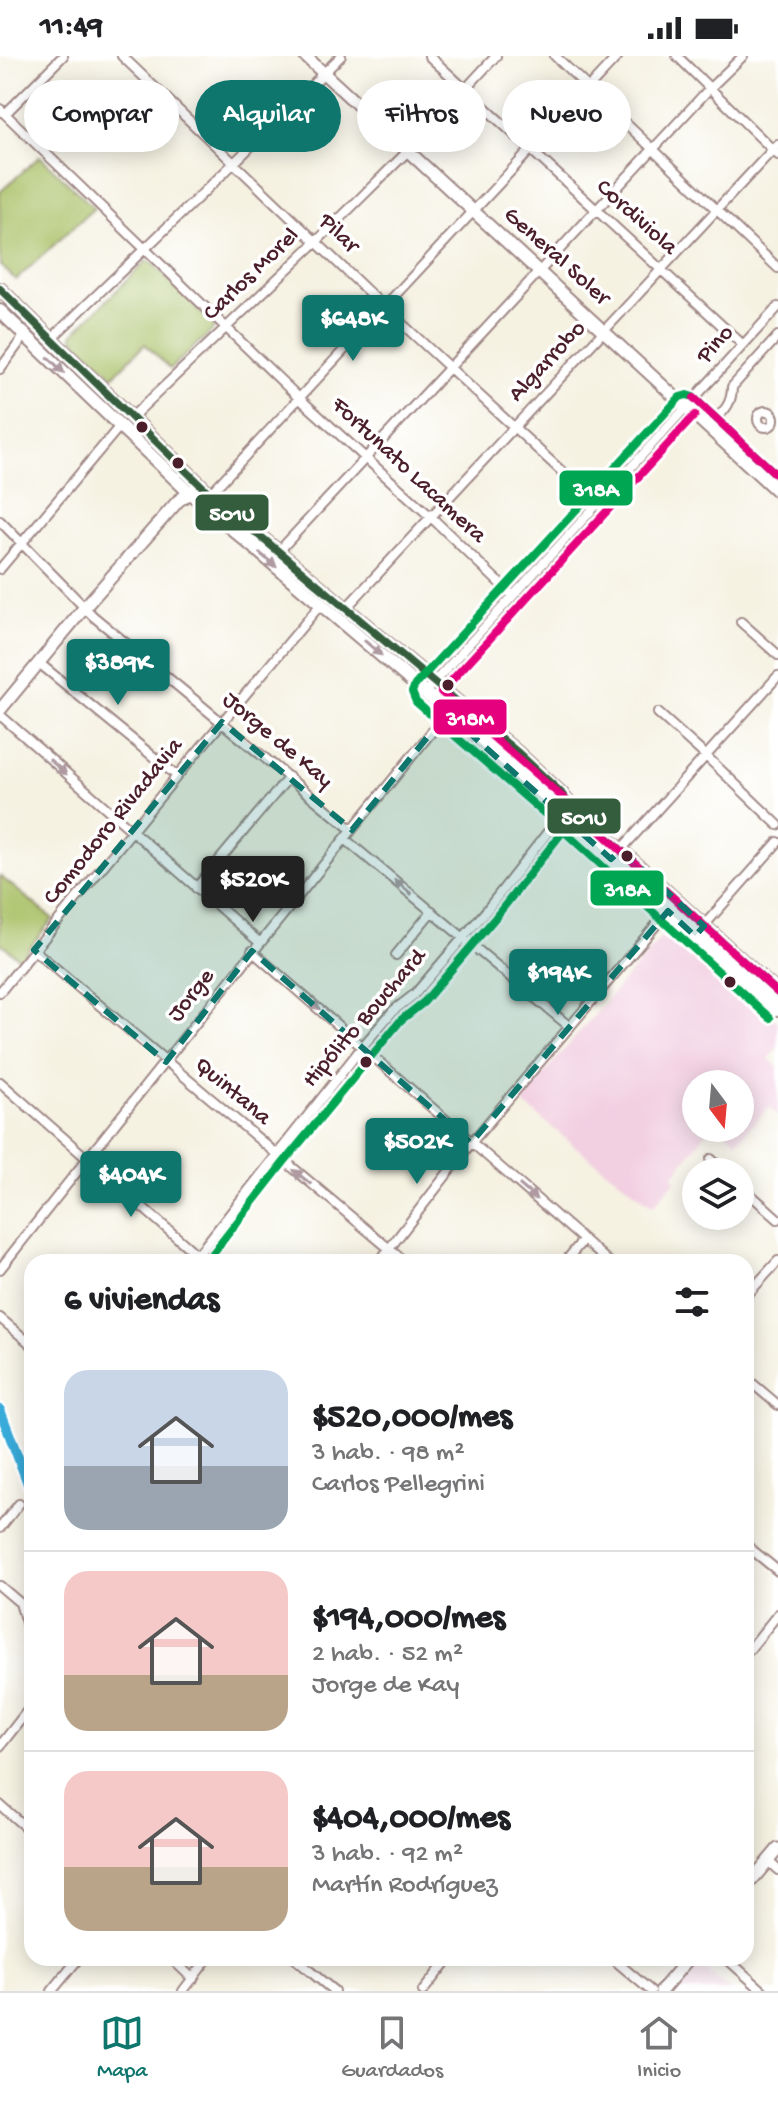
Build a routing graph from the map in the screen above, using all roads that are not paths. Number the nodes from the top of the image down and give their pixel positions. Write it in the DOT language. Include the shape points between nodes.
graph roads {
  1 [pos="63,56"];
  2 [pos="122,56"];
  3 [pos="305,56"];
  4 [pos="341,56"];
  5 [pos="429,56"];
  6 [pos="496,56"];
  7 [pos="555,56"];
  8 [pos="618,56"];
  9 [pos="677,56"];
  10 [pos="743,56"];
  11 [pos="324,74"];
  12 [pos="455,80"];
  13 [pos="473,80"];
  14 [pos="581,80"];
  15 [pos="595,80"];
  16 [pos="709,89"];
  17 [pos="357,105"];
  18 [pos="486,108"];
  19 [pos="3,112"];
  20 [pos="502,123"];
  21 [pos="631,128"];
  22 [pos="654,150"];
  23 [pos="776,150"];
  24 [pos="407,152"];
  25 [pos="529,152"];
  26 [pos="533,152"];
  27 [pos="234,163"];
  28 [pos="597,210"];
  29 [pos="716,211"];
  30 [pos="473,212"];
  31 [pos="317,241"];
  32 [pos="144,248"];
  33 [pos="778,268"];
  34 [pos="662,269"];
  35 [pos="539,271"];
  36 [pos="0,289"];
  37 [pos="384,307"];
  38 [pos="778,307"];
  39 [pos="0,311"];
  40 [pos="226,327"];
  41 [pos="604,330"];
  42 [pos="25,335"];
  43 [pos="778,336"];
  44 [pos="51,339"];
  45 [pos="743,345"];
  46 [pos="449,367"];
  47 [pos="0,369"];
  48 [pos="299,398"];
  49 [pos="686,407"];
  50 [pos="132,417"];
  51 [pos="119,427"];
  52 [pos="515,427"];
  53 [pos="708,427"];
  54 [pos="365,459"];
  55 [pos="778,492"];
  56 [pos="200,493"];
  57 [pos="598,505"];
  58 [pos="431,517"];
  59 [pos="0,521"];
  60 [pos="22,543"];
  61 [pos="279,551"];
  62 [pos="0,569"];
  63 [pos="513,596"];
  64 [pos="321,604"];
  65 [pos="347,607"];
  66 [pos="84,608"];
  67 [pos="741,622"];
  68 [pos="778,655"];
  69 [pos="39,663"];
  70 [pos="778,676"];
  71 [pos="434,682"];
  72 [pos="424,693"];
  73 [pos="0,713"];
  74 [pos="447,713"];
  75 [pos="658,713"];
  76 [pos="222,722"];
  77 [pos="706,756"];
  78 [pos="177,776"];
  79 [pos="289,777"];
  80 [pos="566,809"];
  81 [pos="778,825"];
  82 [pos="352,830"];
  83 [pos="132,831"];
  84 [pos="345,839"];
  85 [pos="778,842"];
  86 [pos="616,855"];
  87 [pos="196,888"];
  88 [pos="432,911"];
  89 [pos="668,911"];
  90 [pos="700,931"];
  91 [pos="463,936"];
  92 [pos="259,942"];
  93 [pos="34,950"];
  94 [pos="252,951"];
  95 [pos="396,955"];
  96 [pos="0,992"];
  97 [pos="778,993"];
  98 [pos="778,1009"];
  99 [pos="570,1027"];
  100 [pos="363,1046"];
  101 [pos="166,1062"];
  102 [pos="0,1082"];
  103 [pos="471,1143"];
  104 [pos="275,1155"];
  105 [pos="87,1159"];
  106 [pos="754,1198"];
  107 [pos="778,1219"];
  108 [pos="583,1240"];
  109 [pos="389,1248"];
  110 [pos="190,1254"];
  111 [pos="197,1254"];
  112 [pos="385,1254"];
  113 [pos="396,1254"];
  114 [pos="572,1254"];
  115 [pos="600,1254"];
  116 [pos="778,1261"];
  117 [pos="0,1269"];
  118 [pos="754,1287"];
  119 [pos="0,1318"];
  120 [pos="24,1338"];
  121 [pos="754,1385"];
  122 [pos="778,1405"];
  123 [pos="19,1504"];
  124 [pos="0,1528"];
  125 [pos="754,1552"];
  126 [pos="778,1571"];
  127 [pos="0,1586"];
  128 [pos="778,1614"];
  129 [pos="24,1616"];
  130 [pos="754,1644"];
  131 [pos="24,1715"];
  132 [pos="0,1746"];
  133 [pos="0,1805"];
  134 [pos="24,1826"];
  135 [pos="778,1849"];
  136 [pos="768,1861"];
  137 [pos="778,1870"];
  138 [pos="754,1878"];
  139 [pos="72,1966"];
  140 [pos="179,1966"];
  141 [pos="202,1966"];
  142 [pos="304,1966"];
  143 [pos="443,1966"];
  144 [pos="621,1966"];
  145 [pos="682,1966"];
  146 [pos="735,1966"];
  147 [pos="193,1979"];
  148 [pos="52,1991"];
  149 [pos="183,1991"];
  150 [pos="334,1991"];
  151 [pos="423,1991"];
  152 [pos="651,1991"];
  153 [pos="661,1991"];
  154 [pos="763,1991"];
  1 -- 19 [label="street"];
  2 -- 27 [label="street, Pilar"];
  3 -- 11 [label="street, General Soler"];
  4 -- 11 [label="street"];
  5 -- 12 [label="street, Cordiviola"];
  6 -- 13 [label="street, Carlos Morel"];
  7 -- 14 [label="street"];
  8 -- 15 [label="street"];
  9 -- 16 [label="street"];
  10 -- 16 [label="street"];
  11 -- 17 [label="street, General Soler"];
  11 -- 27 [label="street"];
  16 -- 22 [label="street"];
  16 -- 23 [label="street"];
  18 -- 20 [label="street, Cordiviola"];
  19 -- 32 [label="street, Fortunato Lacamera"];
  21 -- 22 [label="street"];
  22 -- 28 [label="street"];
  22 -- 29 [label="street"];
  23 -- 29 [label="street, Algarrobo"];
  24 -- 30 [label="street, General Soler"];
  24 -- 31 [label="street, Carlos Morel"];
  25 -- 30 [label="street"];
  26 -- 28 [label="street, Cordiviola"];
  27 -- 31 [label="street, Pilar"];
  27 -- 32 [label="street"];
  28 -- 34 [label="street, Cordiviola"];
  28 -- 35 [label="street"];
  29 -- 33 [label="street"];
  29 -- 34 [label="street, Algarrobo"];
  30 -- 35 [label="street, General Soler"];
  30 -- 37 [label="street"];
  31 -- 37 [label="street, Pilar"];
  31 -- 40 [label="street, Carlos Morel"];
  32 -- 40 [label="street, Fortunato Lacamera"];
  32 -- 44 [label="street"];
  34 -- 41 [label="street, Algarrobo"];
  34 -- 45 [label="street, Cordiviola"];
  35 -- 41 [label="street, General Soler"];
  35 -- 46 [label="street"];
  36 -- 44 [label="main road"];
  37 -- 46 [label="street, Pilar"];
  37 -- 48 [label="street"];
  38 -- 45 [label="street, Pino"];
  39 -- 42 [label="main road"];
  40 -- 48 [label="street, Fortunato Lacamera"];
  40 -- 50 [label="street, Carlos Morel"];
  41 -- 49 [label="street, General Soler"];
  41 -- 52 [label="street, Algarrobo"];
  42 -- 47 [label="street"];
  42 -- 51 [label="main road, one-way"];
  43 -- 53 [label="street" via="732,387 729,405"];
  44 -- 50 [label="main road"];
  45 -- 49 [label="street, Pino"];
  46 -- 52 [label="street, Pilar"];
  46 -- 54 [label="street"];
  48 -- 54 [label="street, Fortunato Lacamera"];
  48 -- 56 [label="street"];
  49 -- 53 [label="street, General Soler"];
  49 -- 57 [label="street, Pino"];
  50 -- 56 [label="main road"];
  51 -- 56 [label="main road"];
  51 -- 60 [label="street"];
  52 -- 57 [label="street, Pilar"];
  52 -- 58 [label="street, Algarrobo"];
  53 -- 55 [label="street, General Soler"];
  54 -- 58 [label="street, Fortunato Lacamera"];
  54 -- 61 [label="street"];
  56 -- 61 [label="main road"];
  56 -- 64 [label="main road, one-way"];
  56 -- 66 [label="street" via="178,501"];
  57 -- 63 [label="street, Pino"];
  58 -- 63 [label="street, Fortunato Lacamera"];
  58 -- 65 [label="street, Algarrobo"];
  59 -- 60 [label="street, Jorge de Kay"];
  60 -- 62 [label="street"];
  60 -- 66 [label="street, Jorge de Kay"];
  61 -- 65 [label="main road"];
  63 -- 71 [label="street, Pino"];
  64 -- 72 [label="main road, one-way"];
  64 -- 76 [label="street, Comodoro Rivadavia"];
  65 -- 71 [label="main road"];
  66 -- 69 [label="street"];
  66 -- 76 [label="street, Jorge de Kay"];
  67 -- 68 [label="street"];
  69 -- 73 [label="street"];
  69 -- 78 [label="street"];
  70 -- 77 [label="street"];
  71 -- 72 [label="street, Pino"];
  71 -- 80 [label="main road" via="517,752"];
  72 -- 74 [label="main road"];
  73 -- 83 [label="street, one-way"];
  74 -- 80 [label="main road"];
  74 -- 82 [label="street, Jorge"];
  75 -- 77 [label="street"];
  76 -- 78 [label="street, Comodoro Rivadavia"];
  76 -- 79 [label="street, Jorge de Kay"];
  77 -- 81 [label="street"];
  77 -- 86 [label="street"];
  78 -- 83 [label="street, Comodoro Rivadavia"];
  79 -- 82 [label="street, Jorge de Kay"];
  79 -- 87 [label="street"];
  80 -- 86 [label="main road"];
  80 -- 91 [label="street, Hipólito Bouchard"];
  82 -- 84 [label="street, Jorge"];
  83 -- 87 [label="street"];
  83 -- 93 [label="street, Comodoro Rivadavia"];
  88 -- 84 [label="street, one-way"];
  84 -- 92 [label="street, Jorge"];
  85 -- 90 [label="street"];
  86 -- 89 [label="main road"];
  86 -- 90 [label="main road"];
  87 -- 92 [label="street"];
  88 -- 91 [label="street"];
  88 -- 95 [label="street"];
  89 -- 90 [label="main road"];
  89 -- 99 [label="street"];
  90 -- 97 [label="main road"];
  90 -- 98 [label="main road"];
  91 -- 99 [label="street"];
  91 -- 100 [label="street, Hipólito Bouchard"];
  92 -- 94 [label="street, Jorge"];
  93 -- 96 [label="street, Comodoro Rivadavia"];
  93 -- 101 [label="street, Quintana"];
  94 -- 100 [label="street, one-way"];
  94 -- 101 [label="street, Jorge"];
  99 -- 103 [label="street"];
  100 -- 103 [label="street"];
  100 -- 104 [label="street, Hipólito Bouchard"];
  101 -- 104 [label="street, Quintana"];
  101 -- 105 [label="street, Jorge"];
  102 -- 105 [label="street"];
  103 -- 108 [label="street, one-way"];
  103 -- 109 [label="street"];
  109 -- 104 [label="street, Quintana, one-way"];
  104 -- 111 [label="street, Hipólito Bouchard"];
  105 -- 110 [label="street"];
  105 -- 117 [label="street, Jorge"];
  106 -- 107 [label="street"];
  108 -- 114 [label="street"];
  108 -- 115 [label="street"];
  109 -- 112 [label="street"];
  109 -- 113 [label="street, Quintana"];
  116 -- 118 [label="street"];
  119 -- 120 [label="street"];
  121 -- 122 [label="street"];
  123 -- 124 [label="street"];
  125 -- 126 [label="street"];
  127 -- 129 [label="street" via="20,1603"];
  128 -- 130 [label="street"];
  131 -- 132 [label="street"];
  133 -- 134 [label="street"];
  135 -- 136 [label="street"];
  136 -- 137 [label="street"];
  136 -- 138 [label="street"];
  139 -- 148 [label="street"];
  140 -- 147 [label="street"];
  141 -- 147 [label="street"];
  142 -- 150 [label="street"];
  143 -- 151 [label="street"];
  144 -- 152 [label="street"];
  145 -- 153 [label="street"];
  146 -- 154 [label="street"];
  147 -- 149 [label="street"];
}
